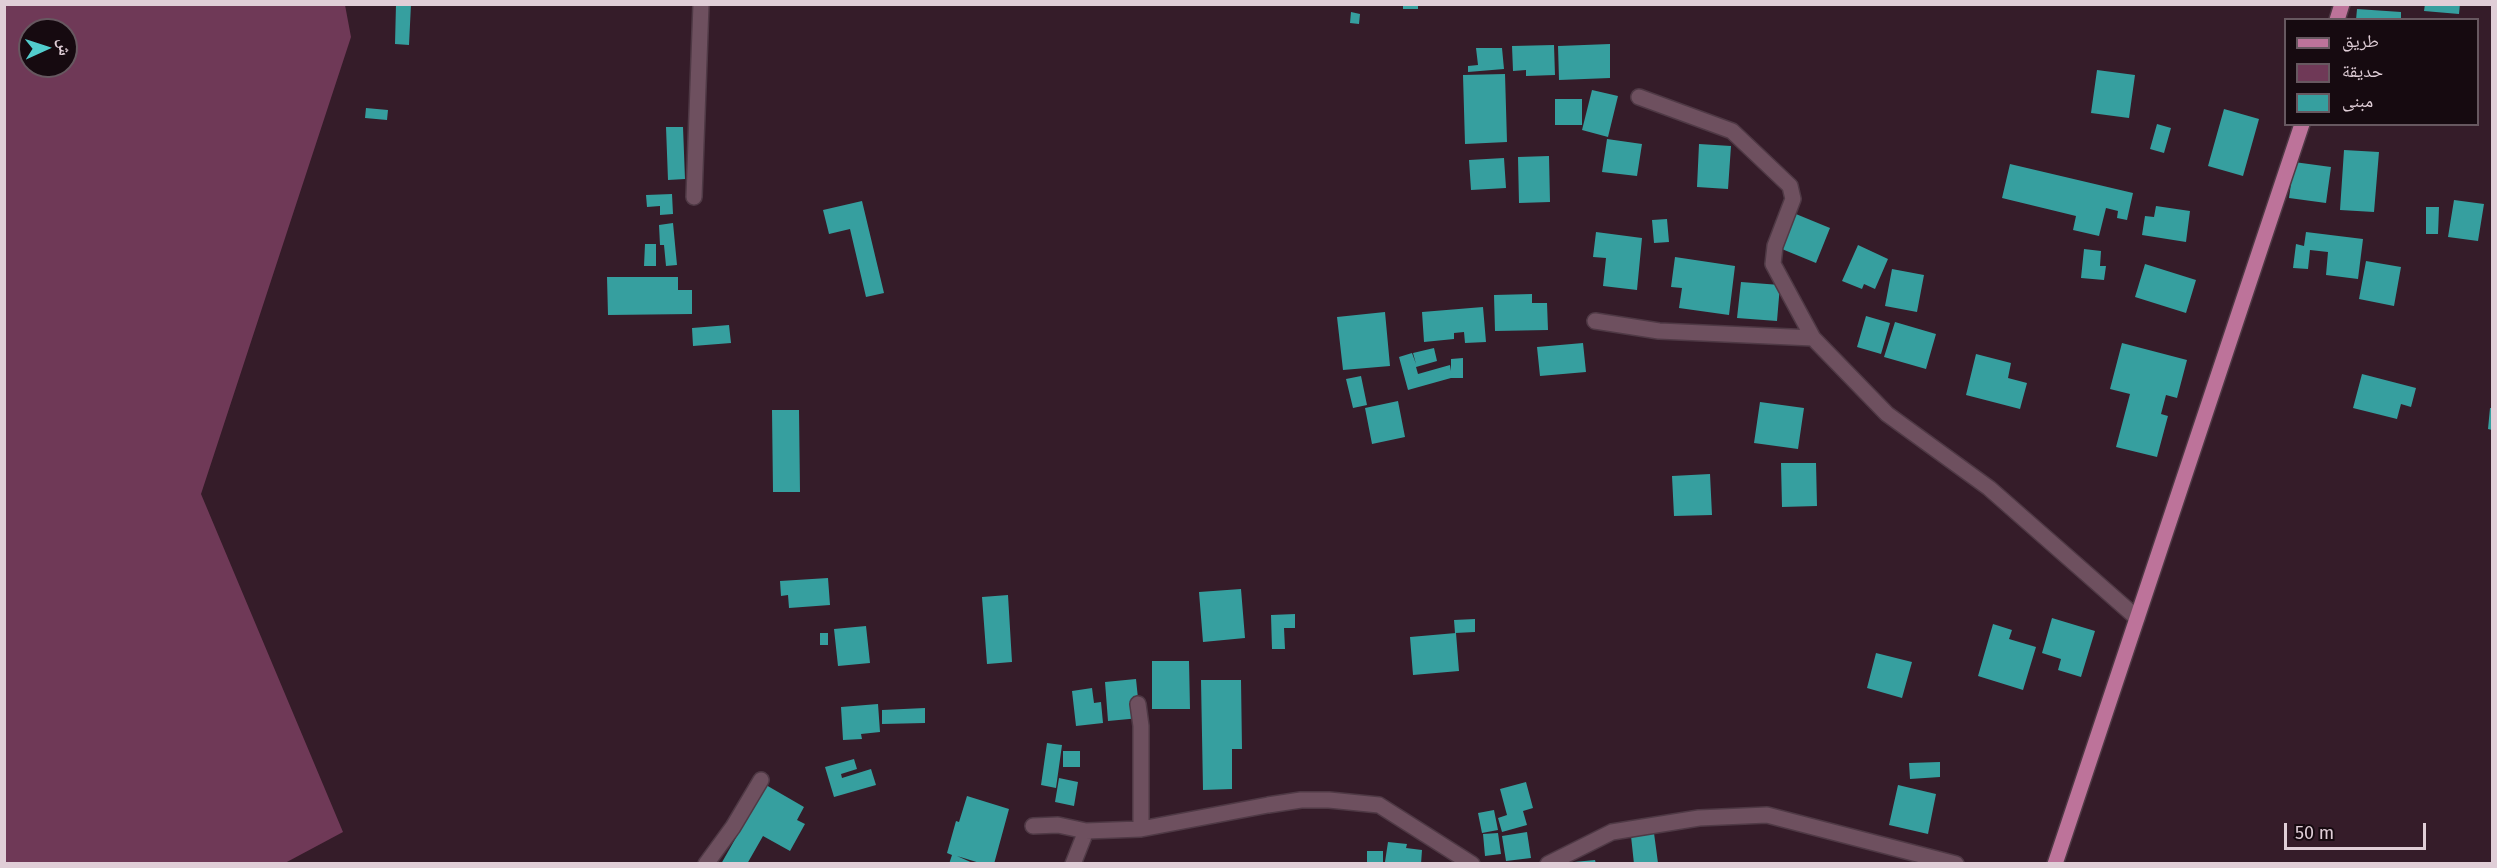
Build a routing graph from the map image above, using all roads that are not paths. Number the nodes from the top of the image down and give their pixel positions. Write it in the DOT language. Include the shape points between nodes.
graph roads {
  1 [pos="701,4"];
  2 [pos="1639,97"];
  3 [pos="2301,126"];
  4 [pos="694,197"];
  5 [pos="1595,321"];
  6 [pos="1813,338"];
  7 [pos="2137,618"];
  8 [pos="1138,704"];
  9 [pos="761,780"];
  10 [pos="1033,826"];
  11 [pos="1141,829"];
  12 [pos="1086,831"];
  13 [pos="706,864"];
  14 [pos="1073,864"];
  15 [pos="1472,864"];
  16 [pos="1548,864"];
  17 [pos="1956,864"];
  18 [pos="2055,864"];
  1 -- 4 [label="street"];
  2 -- 6 [label="street" via="1732,131 1790,186 1793,200 1775,246 1773,264"];
  3 -- 7 [label="main road"];
  5 -- 6 [label="street" via="1659,331"];
  6 -- 7 [label="street" via="1887,414 1989,488"];
  7 -- 18 [label="main road"];
  8 -- 11 [label="street"];
  9 -- 13 [label="street"];
  10 -- 12 [label="street" via="1058,825"];
  11 -- 12 [label="street"];
  11 -- 15 [label="street" via="1301,800 1379,805"];
  12 -- 14 [label="street"];
  16 -- 17 [label="street" via="1612,831 1699,818 1767,815"];
}
